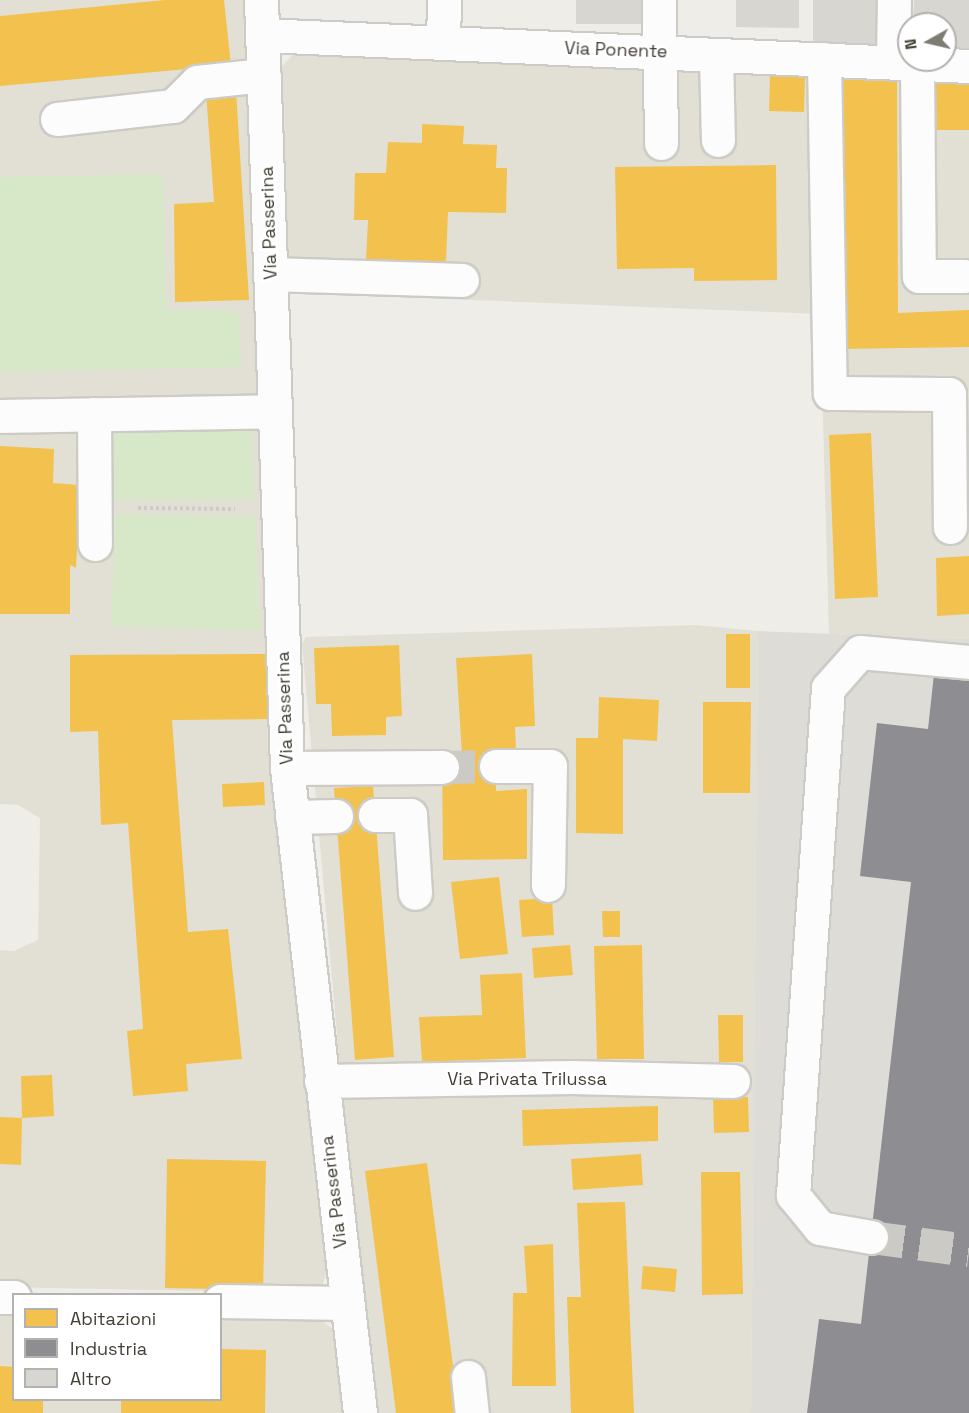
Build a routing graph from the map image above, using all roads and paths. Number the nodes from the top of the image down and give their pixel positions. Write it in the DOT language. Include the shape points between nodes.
graph roads {
  1 [pos="261,0"];
  2 [pos="444,0"];
  3 [pos="659,0"];
  4 [pos="894,0"];
  5 [pos="897,17"];
  6 [pos="262,35"];
  7 [pos="443,43"];
  8 [pos="660,52"];
  9 [pos="716,55"];
  10 [pos="825,59"];
  11 [pos="897,63"];
  12 [pos="906,72"];
  13 [pos="264,75"];
  14 [pos="57,119"];
  15 [pos="718,140"];
  16 [pos="661,143"];
  17 [pos="270,274"];
  18 [pos="964,276"];
  19 [pos="462,280"];
  20 [pos="275,411"];
  21 [pos="94,414"];
  22 [pos="0,416"];
  23 [pos="959,479"];
  24 [pos="95,507"];
  25 [pos="278,509"];
  26 [pos="950,527"];
  27 [pos="95,544"];
  28 [pos="969,662"];
  29 [pos="496,766"];
  30 [pos="442,767"];
  31 [pos="287,768"];
  32 [pos="375,815"];
  33 [pos="336,816"];
  34 [pos="292,817"];
  35 [pos="548,885"];
  36 [pos="415,893"];
  37 [pos="321,1081"];
  38 [pos="733,1081"];
  39 [pos="871,1237"];
  40 [pos="222,1300"];
  41 [pos="347,1303"];
  42 [pos="468,1377"];
  43 [pos="360,1413"];
  44 [pos="472,1413"];
  1 -- 6 [label="street, Via Passerina"];
  2 -- 7 [label="street"];
  3 -- 8 [label="street"];
  4 -- 5 [label="street"];
  6 -- 7 [label="street, Via Ponente"];
  6 -- 13 [label="street, Via Passerina"];
  7 -- 8 [label="street, Via Ponente"];
  8 -- 9 [label="street, Via Ponente"];
  8 -- 16 [label="street"];
  9 -- 10 [label="street, Via Ponente"];
  9 -- 15 [label="street"];
  10 -- 11 [label="street, Via Ponente"];
  10 -- 23 [label="street" via="830,393 949,394"];
  12 -- 18 [label="street" via="919,276"];
  13 -- 14 [label="street" via="197,82 173,106"];
  13 -- 17 [label="street, Via Passerina"];
  17 -- 19 [label="street"];
  17 -- 20 [label="street, Via Passerina"];
  20 -- 21 [label="street"];
  20 -- 25 [label="street, Via Passerina"];
  21 -- 22 [label="street"];
  21 -- 24 [label="street"];
  23 -- 26 [label="street"];
  24 -- 25 [label="path"];
  24 -- 27 [label="street"];
  25 -- 31 [label="street, Via Passerina"];
  28 -- 39 [label="street" via="860,652 828,688 793,1195 820,1228"];
  29 -- 35 [label="street" via="550,765"];
  30 -- 31 [label="street"];
  31 -- 34 [label="street, Via Passerina"];
  32 -- 36 [label="street" via="410,815"];
  33 -- 34 [label="street"];
  34 -- 37 [label="street, Via Passerina"];
  37 -- 38 [label="street, Via Privata Trilussa" via="571,1077"];
  37 -- 41 [label="street, Via Passerina"];
  40 -- 41 [label="street"];
  41 -- 43 [label="street, Via Passerina"];
  42 -- 44 [label="street"];
}
